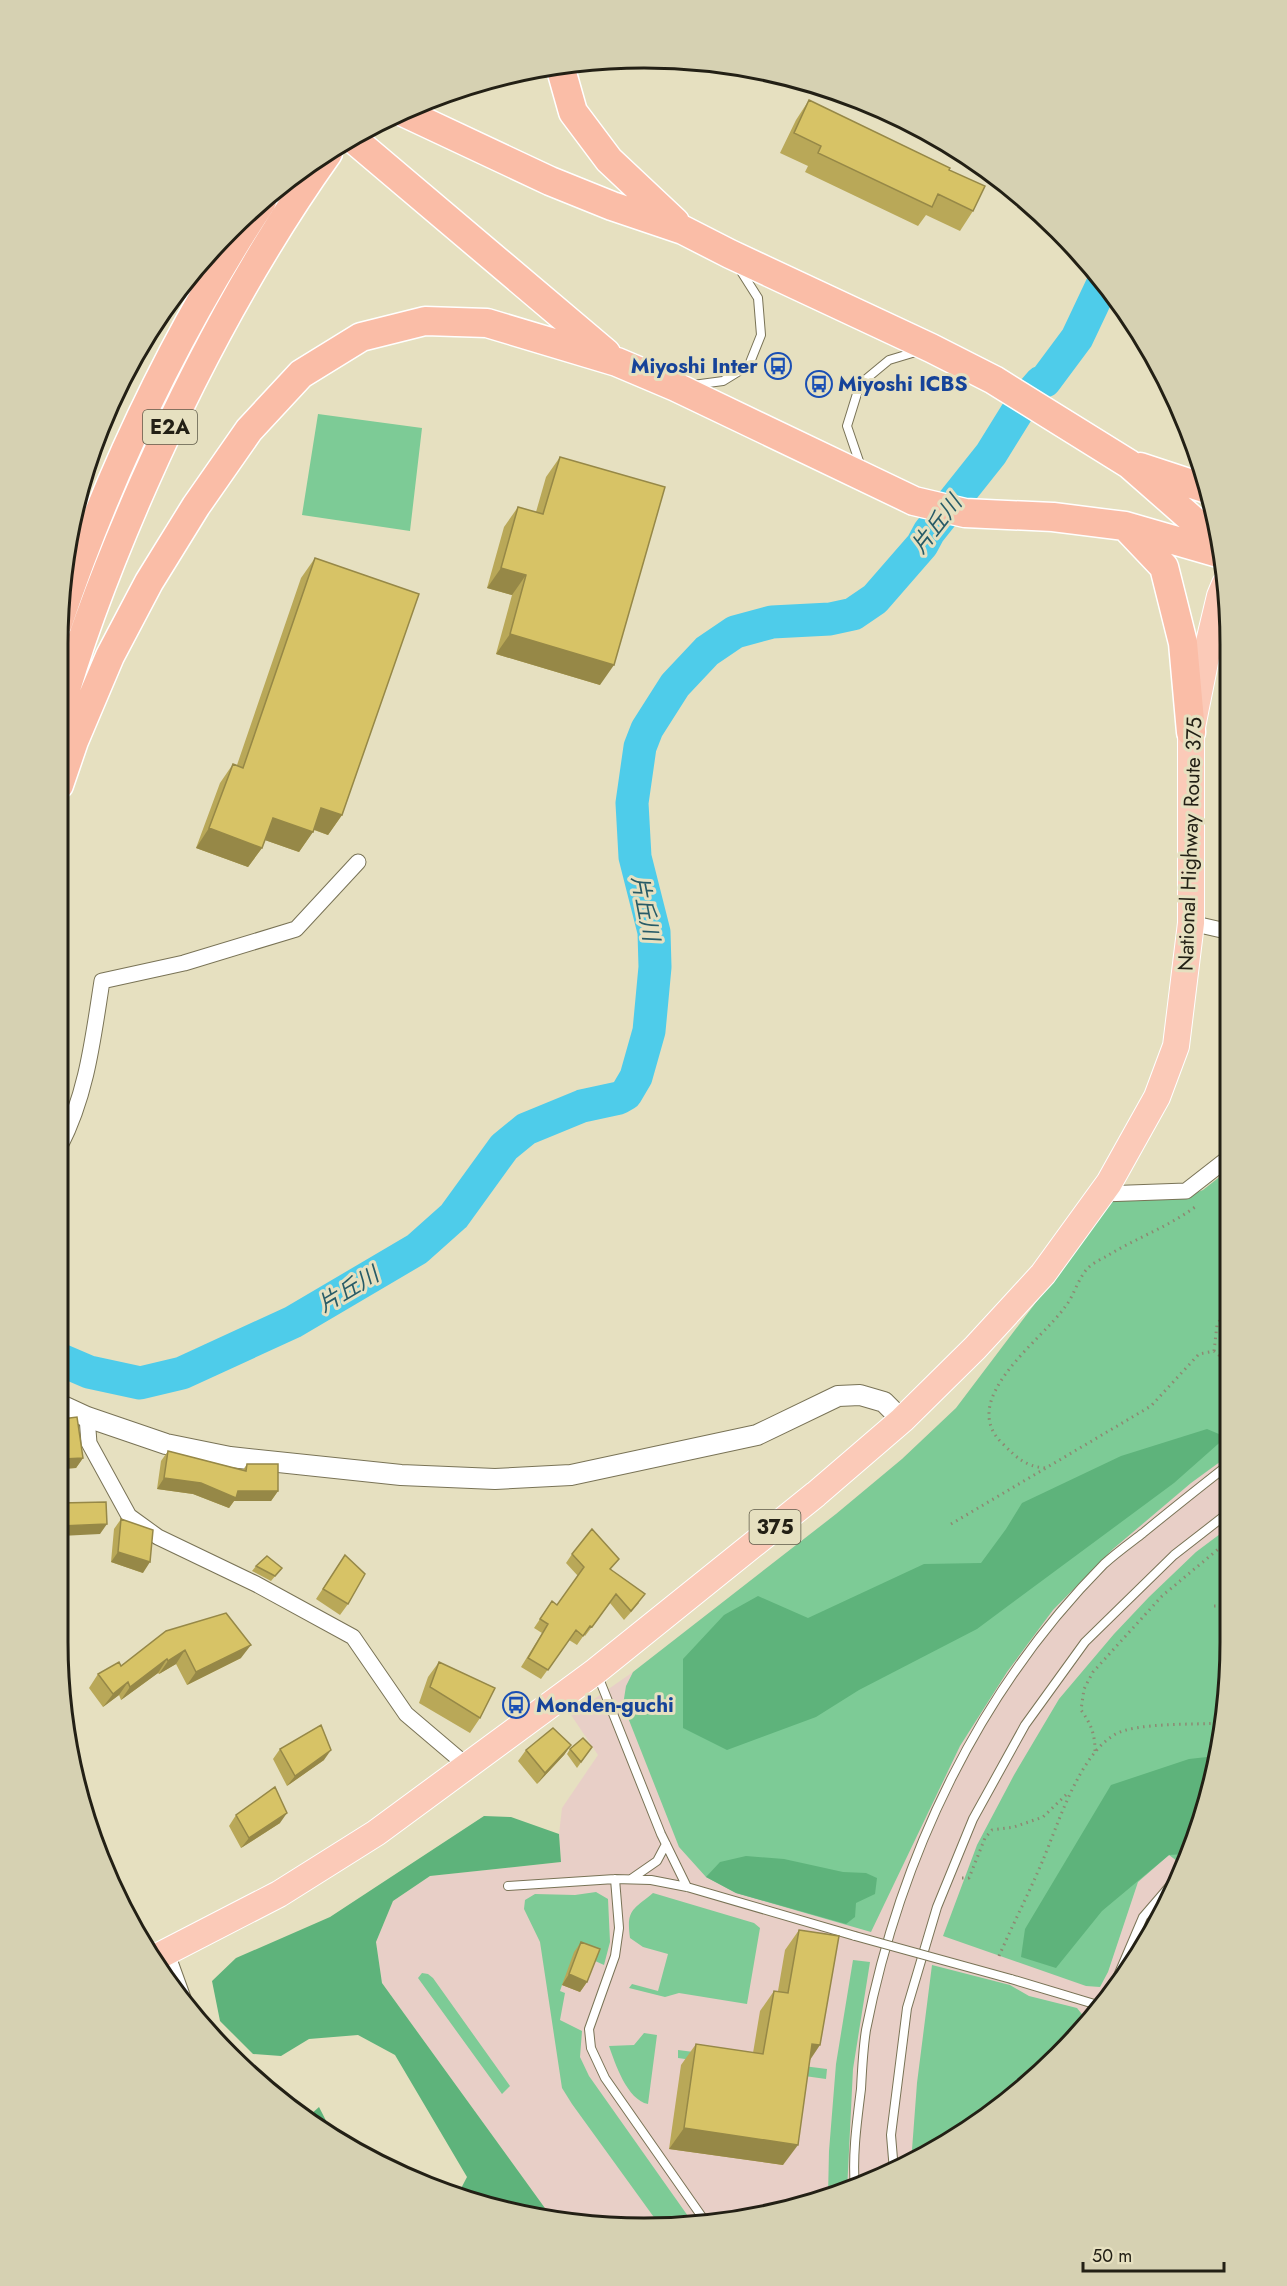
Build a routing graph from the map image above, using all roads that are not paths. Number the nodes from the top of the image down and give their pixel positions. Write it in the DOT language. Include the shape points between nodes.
graph roads {
  1 [pos="562,73"];
  2 [pos="412,116"];
  3 [pos="359,144"];
  4 [pos="317,169"];
  5 [pos="244,228"];
  6 [pos="683,230"];
  7 [pos="730,254"];
  8 [pos="931,348"];
  9 [pos="617,362"];
  10 [pos="676,387"];
  11 [pos="1129,464"];
  12 [pos="864,477"];
  13 [pos="1198,486"];
  14 [pos="1125,526"];
  15 [pos="1209,534"];
  16 [pos="1212,551"];
  17 [pos="70,591"];
  18 [pos="1218,605"];
  19 [pos="68,685"];
  20 [pos="1191,732"];
  21 [pos="68,759"];
  22 [pos="357,862"];
  23 [pos="1191,923"];
  24 [pos="1220,930"];
  25 [pos="68,1128"];
  26 [pos="1220,1164"];
  27 [pos="1102,1194"];
  28 [pos="68,1408"];
  29 [pos="87,1417"];
  30 [pos="902,1420"];
  31 [pos="1220,1471"];
  32 [pos="1220,1519"];
  33 [pos="596,1671"];
  34 [pos="466,1765"];
  35 [pos="666,1844"];
  36 [pos="615,1879"];
  37 [pos="631,1880"];
  38 [pos="508,1886"];
  39 [pos="687,1887"];
  40 [pos="1160,1898"];
  41 [pos="160,1955"];
  42 [pos="1127,1955"];
  43 [pos="1092,2003"];
  44 [pos="893,2161"];
  45 [pos="855,2178"];
  46 [pos="701,2215"];
  1 -- 6 [label="highway" via="573,112 609,160"];
  2 -- 6 [label="highway" via="550,181"];
  3 -- 9 [label="highway"];
  4 -- 19 [label="highway, E2A" via="206,352 161,443 93,607"];
  5 -- 17 [label="highway, E2A" via="141,420"];
  6 -- 7 [label="highway"];
  7 -- 8 [label="highway"];
  7 -- 10 [label="lane" via="758,298 761,335 749,364 723,381"];
  8 -- 11 [label="highway" via="994,380"];
  8 -- 12 [label="lane" via="889,360 860,384 847,426"];
  9 -- 10 [label="highway"];
  9 -- 21 [label="highway" via="486,323 425,321 361,337 301,374 249,430 149,582 110,656"];
  10 -- 12 [label="highway"];
  11 -- 13 [label="highway"];
  11 -- 15 [label="highway"];
  12 -- 14 [label="highway" via="914,501 965,513 1053,517"];
  14 -- 16 [label="highway"];
  14 -- 20 [label="highway" via="1164,567 1183,643"];
  18 -- 20 [label="highway, National Highway Route 375 / 375"];
  20 -- 23 [label="highway, National Highway Route 375 / 375"];
  22 -- 25 [label="street" via="296,929 184,963 102,981 80,1101"];
  23 -- 24 [label="street"];
  23 -- 27 [label="highway, National Highway Route 375 / 375" via="1176,1046 1157,1097"];
  26 -- 27 [label="street" via="1186,1191"];
  27 -- 30 [label="highway, National Highway Route 375 / 375" via="1043,1274"];
  28 -- 29 [label="street"];
  29 -- 30 [label="street" via="166,1444 230,1457 390,1474 495,1479 571,1475 757,1435 838,1396 860,1395 884,1402"];
  29 -- 34 [label="street" via="89,1443 129,1516 158,1537 353,1637 406,1714"];
  30 -- 33 [label="highway, National Highway Route 375 / 375"];
  31 -- 45 [label="lane" via="1105,1563 1072,1600 1015,1669 941,1800 920,1847 883,1957 866,2032"];
  32 -- 44 [label="lane" via="1174,1555 1085,1642 1025,1725 973,1819 937,1907 907,2007 891,2135"];
  33 -- 34 [label="highway, National Highway Route 375 / 375"];
  33 -- 35 [label="lane"];
  34 -- 41 [label="highway, National Highway Route 375 / 375" via="376,1833 279,1894"];
  35 -- 37 [label="lane" via="657,1861"];
  35 -- 39 [label="lane"];
  36 -- 37 [label="lane"];
  36 -- 38 [label="lane"];
  36 -- 46 [label="lane" via="619,1928 615,1956 589,2029 591,2048 605,2078"];
  37 -- 39 [label="lane"];
  39 -- 43 [label="lane, bridge"];
  40 -- 42 [label="lane" via="1143,1917"];
}
